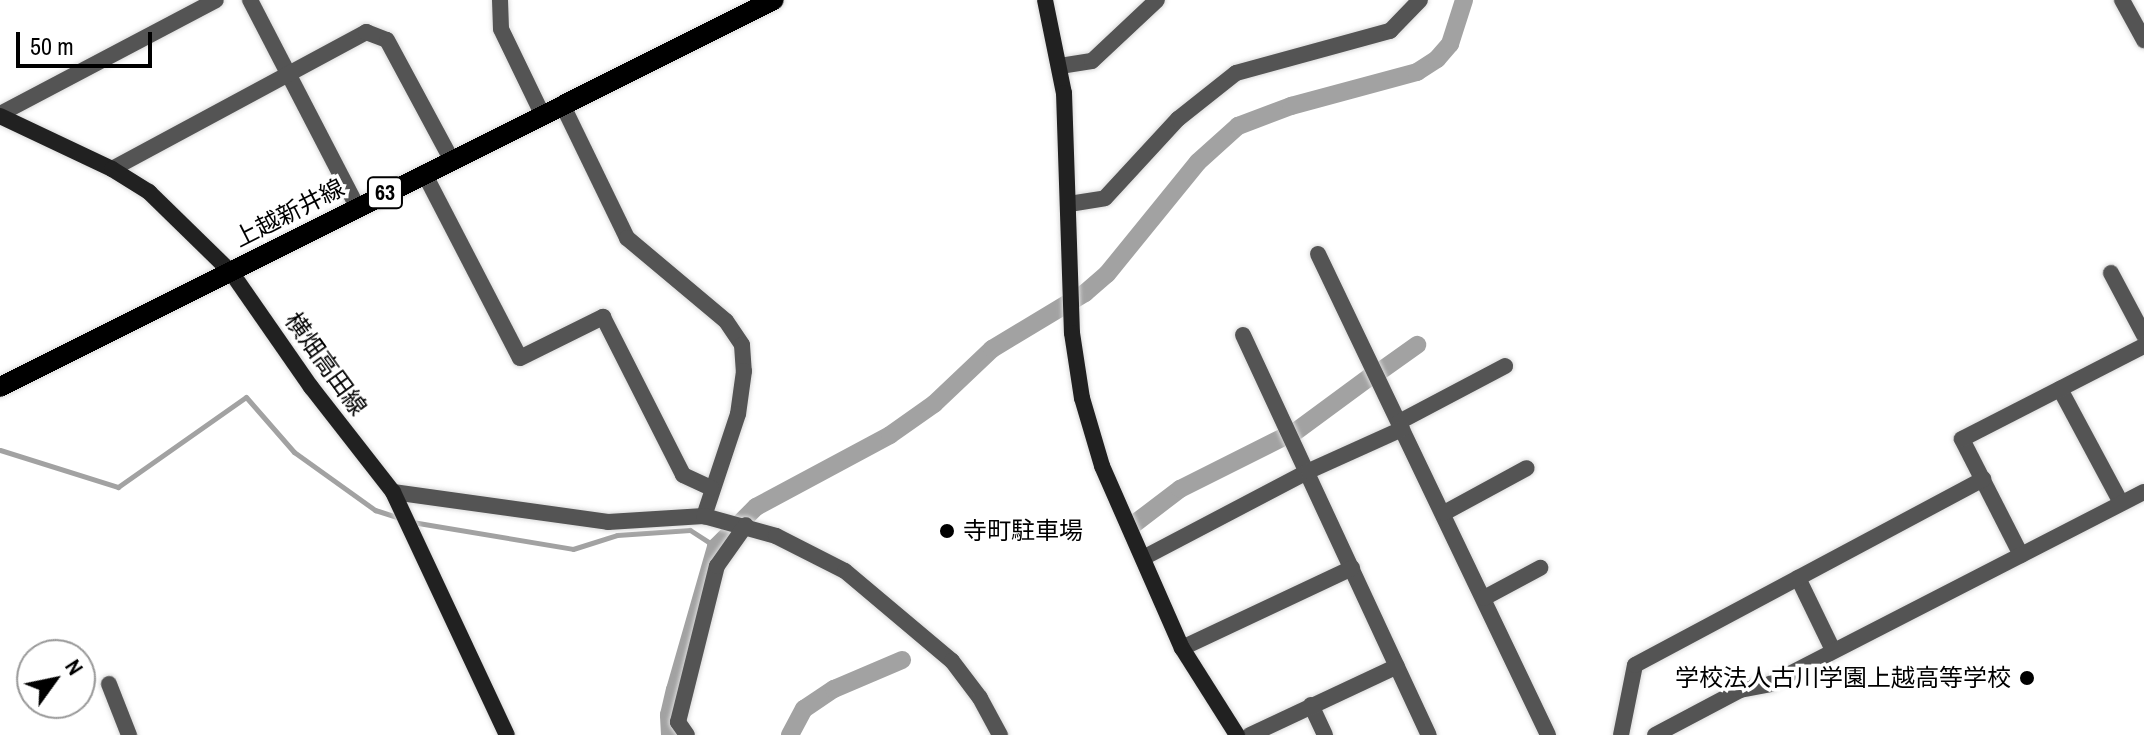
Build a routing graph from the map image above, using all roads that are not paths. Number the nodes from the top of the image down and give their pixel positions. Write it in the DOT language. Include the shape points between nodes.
graph roads {
  1 [pos="216,0"];
  2 [pos="250,0"];
  3 [pos="500,0"];
  4 [pos="774,0"];
  5 [pos="1045,0"];
  6 [pos="1157,0"];
  7 [pos="1420,0"];
  8 [pos="2122,0"];
  9 [pos="2139,24"];
  10 [pos="2144,40"];
  11 [pos="1060,66"];
  12 [pos="288,73"];
  13 [pos="562,104"];
  14 [pos="542,114"];
  15 [pos="0,115"];
  16 [pos="451,159"];
  17 [pos="112,169"];
  18 [pos="424,173"];
  19 [pos="1069,204"];
  20 [pos="357,206"];
  21 [pos="1318,254"];
  22 [pos="231,272"];
  23 [pos="2111,273"];
  24 [pos="1243,335"];
  25 [pos="2144,335"];
  26 [pos="2144,346"];
  27 [pos="1505,366"];
  28 [pos="0,387"];
  29 [pos="2060,389"];
  30 [pos="1401,425"];
  31 [pos="1527,468"];
  32 [pos="1309,471"];
  33 [pos="1983,479"];
  34 [pos="711,488"];
  35 [pos="393,492"];
  36 [pos="2144,492"];
  37 [pos="2121,503"];
  38 [pos="1444,513"];
  39 [pos="704,516"];
  40 [pos="746,525"];
  41 [pos="2021,555"];
  42 [pos="1143,558"];
  43 [pos="1352,568"];
  44 [pos="1540,568"];
  45 [pos="1798,578"];
  46 [pos="1484,598"];
  47 [pos="1182,648"];
  48 [pos="1833,650"];
  49 [pos="1397,666"];
  50 [pos="109,684"];
  51 [pos="1311,705"];
  52 [pos="129,735"];
  53 [pos="507,735"];
  54 [pos="687,735"];
  55 [pos="1000,735"];
  56 [pos="1237,735"];
  57 [pos="1250,735"];
  58 [pos="1325,735"];
  59 [pos="1429,735"];
  60 [pos="1548,735"];
  61 [pos="1621,735"];
  62 [pos="1655,735"];
  1 -- 15 [label="street"];
  2 -- 12 [label="street"];
  3 -- 14 [label="street" via="501,29"];
  4 -- 13 [label="main road, 上越新井線 / 63"];
  5 -- 11 [label="main road"];
  6 -- 11 [label="street" via="1092,61"];
  7 -- 19 [label="street" via="1390,31 1236,73 1178,119 1105,198"];
  8 -- 9 [label="street"];
  9 -- 10 [label="street"];
  11 -- 19 [label="main road"];
  12 -- 16 [label="street" via="366,32 387,40"];
  12 -- 17 [label="street"];
  12 -- 20 [label="street"];
  13 -- 14 [label="main road, 上越新井線 / 63"];
  13 -- 34 [label="street" via="627,238 726,321 742,345 738,414"];
  14 -- 16 [label="main road, 上越新井線 / 63"];
  15 -- 17 [label="main road, 横畑高田線"];
  16 -- 18 [label="main road, 上越新井線 / 63"];
  17 -- 22 [label="main road, 横畑高田線" via="149,192"];
  18 -- 20 [label="main road, 上越新井線 / 63"];
  18 -- 34 [label="street" via="520,358 603,317 683,475"];
  19 -- 42 [label="main road" via="1072,333 1082,398 1102,466"];
  20 -- 22 [label="main road, 上越新井線 / 63"];
  21 -- 30 [label="street"];
  22 -- 28 [label="main road, 上越新井線 / 63"];
  22 -- 35 [label="main road, 横畑高田線"];
  23 -- 25 [label="street"];
  24 -- 32 [label="street"];
  26 -- 29 [label="street"];
  27 -- 30 [label="street"];
  29 -- 33 [label="street" via="1962,439"];
  29 -- 37 [label="street"];
  30 -- 32 [label="street"];
  30 -- 38 [label="street"];
  31 -- 38 [label="street"];
  32 -- 42 [label="street"];
  32 -- 43 [label="street"];
  33 -- 41 [label="street"];
  33 -- 45 [label="street"];
  34 -- 39 [label="street"];
  35 -- 39 [label="street" via="608,522"];
  35 -- 53 [label="main road, 横畑高田線"];
  36 -- 37 [label="street"];
  37 -- 41 [label="street"];
  38 -- 46 [label="street"];
  39 -- 40 [label="street"];
  40 -- 54 [label="street" via="717,566 678,722"];
  40 -- 55 [label="street" via="820,556 904,618 960,670"];
  41 -- 48 [label="street"];
  42 -- 47 [label="main road"];
  43 -- 47 [label="street"];
  43 -- 49 [label="street"];
  44 -- 46 [label="street"];
  45 -- 48 [label="street"];
  45 -- 61 [label="street" via="1635,665"];
  46 -- 60 [label="street"];
  47 -- 56 [label="main road"];
  48 -- 62 [label="street"];
  49 -- 51 [label="street"];
  49 -- 59 [label="street"];
  50 -- 52 [label="street"];
  51 -- 57 [label="street"];
  51 -- 58 [label="street"];
}
